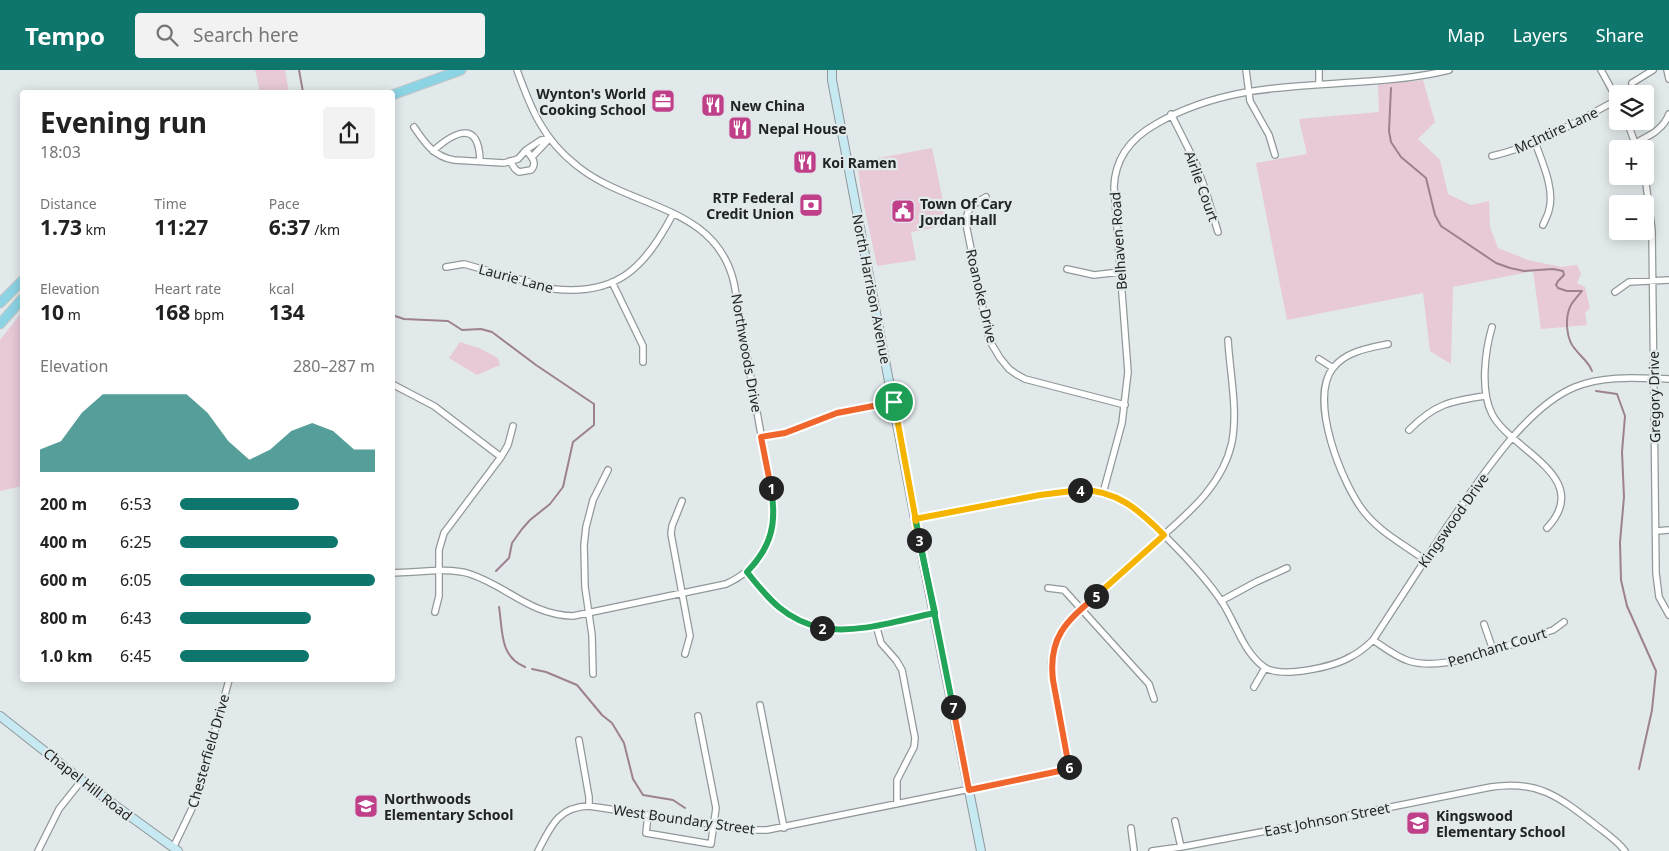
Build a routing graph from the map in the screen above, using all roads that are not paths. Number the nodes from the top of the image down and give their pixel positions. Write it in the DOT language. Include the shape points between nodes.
graph roads {
  1 [pos="461,70"];
  2 [pos="517,70"];
  3 [pos="826,70"];
  4 [pos="832,70"];
  5 [pos="1246,70"];
  6 [pos="1319,70"];
  7 [pos="1449,70"];
  8 [pos="1601,70"];
  9 [pos="1653,70"];
  10 [pos="1667,70"];
  11 [pos="1669,79"];
  12 [pos="832,80"];
  13 [pos="1320,82"];
  14 [pos="1632,83"];
  15 [pos="1609,85"];
  16 [pos="1248,90"];
  17 [pos="395,94"];
  18 [pos="1609,104"];
  19 [pos="1171,114"];
  20 [pos="1668,119"];
  21 [pos="414,127"];
  22 [pos="549,139"];
  23 [pos="1644,140"];
  24 [pos="1535,142"];
  25 [pos="526,150"];
  26 [pos="433,151"];
  27 [pos="1275,155"];
  28 [pos="532,156"];
  29 [pos="1492,156"];
  30 [pos="480,161"];
  31 [pos="510,161"];
  32 [pos="1646,185"];
  33 [pos="986,198"];
  34 [pos="673,214"];
  35 [pos="1543,225"];
  36 [pos="1218,232"];
  37 [pos="446,266"];
  38 [pos="1067,269"];
  39 [pos="1120,272"];
  40 [pos="1653,280"];
  41 [pos="1669,280"];
  42 [pos="612,282"];
  43 [pos="20,283"];
  44 [pos="13,290"];
  45 [pos="1615,292"];
  46 [pos="20,297"];
  47 [pos="20,301"];
  48 [pos="0,303"];
  49 [pos="0,324"];
  50 [pos="1492,327"];
  51 [pos="1228,340"];
  52 [pos="1388,344"];
  53 [pos="1319,358"];
  54 [pos="643,362"];
  55 [pos="1333,368"];
  56 [pos="1653,379"];
  57 [pos="1669,379"];
  58 [pos="395,386"];
  59 [pos="1485,396"];
  60 [pos="894,402"];
  61 [pos="1125,405"];
  62 [pos="513,426"];
  63 [pos="1409,430"];
  64 [pos="761,437"];
  65 [pos="1513,438"];
  66 [pos="501,458"];
  67 [pos="608,470"];
  68 [pos="1103,493"];
  69 [pos="682,501"];
  70 [pos="915,519"];
  71 [pos="1547,528"];
  72 [pos="1656,530"];
  73 [pos="1669,530"];
  74 [pos="1164,535"];
  75 [pos="1425,560"];
  76 [pos="1287,568"];
  77 [pos="439,571"];
  78 [pos="747,572"];
  79 [pos="395,573"];
  80 [pos="1048,588"];
  81 [pos="682,594"];
  82 [pos="1222,600"];
  83 [pos="1081,609"];
  84 [pos="435,612"];
  85 [pos="589,613"];
  86 [pos="935,613"];
  87 [pos="1669,615"];
  88 [pos="1564,622"];
  89 [pos="1484,624"];
  90 [pos="876,625"];
  91 [pos="1373,640"];
  92 [pos="1492,650"];
  93 [pos="685,654"];
  94 [pos="1264,668"];
  95 [pos="593,674"];
  96 [pos="228,682"];
  97 [pos="1254,687"];
  98 [pos="1154,699"];
  99 [pos="760,705"];
  100 [pos="0,716"];
  101 [pos="698,716"];
  102 [pos="579,740"];
  103 [pos="82,780"];
  104 [pos="969,790"];
  105 [pos="897,804"];
  106 [pos="590,806"];
  107 [pos="648,815"];
  108 [pos="1175,821"];
  109 [pos="714,824"];
  110 [pos="784,828"];
  111 [pos="1131,828"];
  112 [pos="1181,847"];
  113 [pos="176,849"];
  114 [pos="38,851"];
  115 [pos="538,851"];
  116 [pos="981,851"];
  117 [pos="1134,851"];
  118 [pos="1152,851"];
  119 [pos="1157,851"];
  120 [pos="1625,851"];
  1 -- 17 [label="main road"];
  2 -- 22 [label="street, Northwoods Drive" via="530,106"];
  3 -- 12 [label="main road, North Harrison Avenue"];
  4 -- 12 [label="main road, North Harrison Avenue"];
  5 -- 16 [label="street"];
  6 -- 13 [label="street"];
  7 -- 13 [label="street, Belhaven Road" via="1402,78"];
  8 -- 15 [label="street"];
  9 -- 14 [label="street"];
  10 -- 11 [label="street"];
  12 -- 60 [label="main road, North Harrison Avenue"];
  13 -- 16 [label="street, Belhaven Road"];
  16 -- 19 [label="street, Belhaven Road" via="1197,102"];
  16 -- 27 [label="street" via="1253,109 1269,136"];
  18 -- 24 [label="street, McIntire Lane"];
  19 -- 36 [label="street, Airlie Court" via="1197,166"];
  19 -- 39 [label="street, Belhaven Road" via="1132,142 1117,165 1114,197"];
  20 -- 23 [label="street"];
  21 -- 26 [label="street"];
  22 -- 25 [label="street" via="541,140"];
  22 -- 28 [label="street"];
  22 -- 34 [label="street, Northwoods Drive" via="591,176"];
  24 -- 29 [label="street, McIntire Lane"];
  24 -- 35 [label="street" via="1550,193 1549,210"];
  25 -- 28 [label="street"];
  25 -- 31 [label="street" via="518,159"];
  26 -- 30 [label="street" via="447,159"];
  26 -- 30 [label="street" via="445,140 473,135 479,145"];
  28 -- 31 [label="street" via="534,168 527,172 514,169"];
  30 -- 31 [label="street"];
  32 -- 40 [label="street, Gregory Drive" via="1651,215"];
  33 -- 61 [label="street, Roanoke Drive" via="972,204 966,224 988,334 1000,358 1009,369 1025,379"];
  34 -- 42 [label="street, Laurie Lane" via="649,254 637,267"];
  34 -- 64 [label="street, Northwoods Drive" via="711,237 730,267"];
  37 -- 42 [label="street, Laurie Lane" via="464,264 566,291 593,289"];
  38 -- 39 [label="street" via="1094,275"];
  39 -- 61 [label="street, Belhaven Road" via="1128,357"];
  40 -- 41 [label="street"];
  40 -- 45 [label="street" via="1629,282"];
  40 -- 56 [label="street, Gregory Drive"];
  42 -- 54 [label="street" via="643,346"];
  43 -- 44 [label="main road"];
  44 -- 46 [label="main road"];
  44 -- 48 [label="main road"];
  47 -- 49 [label="main road"];
  50 -- 59 [label="street" via="1488,340"];
  51 -- 74 [label="street" via="1234,414 1229,452 1208,492"];
  52 -- 55 [label="street" via="1352,353"];
  53 -- 55 [label="street"];
  55 -- 75 [label="street" via="1325,386 1324,400 1332,444 1342,473 1365,513 1387,534"];
  56 -- 57 [label="street, Kingswood Drive"];
  56 -- 65 [label="street, Kingswood Drive" via="1610,379 1574,388 1545,404"];
  56 -- 72 [label="street, Gregory Drive"];
  58 -- 66 [label="street" via="434,406"];
  59 -- 63 [label="street" via="1456,400 1437,407"];
  59 -- 65 [label="street" via="1496,421"];
  60 -- 64 [label="street" via="837,413 785,433"];
  60 -- 70 [label="main road, North Harrison Avenue"];
  61 -- 68 [label="street, Belhaven Road"];
  62 -- 66 [label="street"];
  64 -- 78 [label="street, Northwoods Drive" via="773,520 768,544"];
  65 -- 71 [label="street" via="1548,469 1558,487 1559,510"];
  65 -- 75 [label="street, Kingswood Drive" via="1475,486"];
  66 -- 77 [label="street" via="444,533 439,550"];
  67 -- 85 [label="street" via="593,500 586,527 584,565"];
  68 -- 70 [label="street" via="1062,491"];
  68 -- 74 [label="street" via="1134,507"];
  69 -- 81 [label="street" via="671,534"];
  70 -- 86 [label="main road, North Harrison Avenue"];
  72 -- 73 [label="street"];
  72 -- 87 [label="street, Gregory Drive" via="1656,586"];
  74 -- 82 [label="street"];
  74 -- 83 [label="street"];
  75 -- 91 [label="street, Kingswood Drive"];
  76 -- 82 [label="street"];
  77 -- 79 [label="street, Northwoods Drive"];
  77 -- 84 [label="street"];
  77 -- 85 [label="street, Northwoods Drive" via="469,574 546,612 563,616"];
  78 -- 81 [label="street, Northwoods Drive" via="726,584"];
  78 -- 90 [label="street" via="776,606 804,622 836,630"];
  80 -- 83 [label="street" via="1064,590"];
  81 -- 85 [label="street, Northwoods Drive"];
  81 -- 93 [label="street" via="690,636"];
  82 -- 94 [label="street" via="1251,652"];
  83 -- 98 [label="street" via="1149,684"];
  83 -- 104 [label="street, West Boundary Street" via="1058,635 1051,659 1069,769"];
  85 -- 95 [label="street"];
  86 -- 90 [label="street"];
  86 -- 104 [label="main road, North Harrison Avenue"];
  88 -- 92 [label="street, Penchant Court" via="1553,630"];
  89 -- 92 [label="street"];
  90 -- 105 [label="street" via="881,644 902,670 915,738 914,747 896,780"];
  91 -- 92 [label="street, Penchant Court" via="1402,658 1429,664 1446,663"];
  91 -- 94 [label="street, Kingswood Drive" via="1352,657 1322,668 1284,672"];
  94 -- 97 [label="street"];
  96 -- 113 [label="street, Chesterfield Drive" via="196,800"];
  99 -- 110 [label="street"];
  100 -- 103 [label="main road, Chapel Hill Road"];
  101 -- 109 [label="street" via="716,808"];
  102 -- 106 [label="street"];
  103 -- 113 [label="main road, Chapel Hill Road"];
  103 -- 114 [label="street" via="59,809"];
  104 -- 105 [label="street, West Boundary Street"];
  104 -- 116 [label="main road, North Harrison Avenue"];
  105 -- 110 [label="street, West Boundary Street"];
  106 -- 107 [label="street, West Boundary Street"];
  106 -- 115 [label="street, West Boundary Street" via="574,808 560,815"];
  107 -- 109 [label="street, West Boundary Street"];
  107 -- 109 [label="street" via="646,833 710,844"];
  108 -- 112 [label="street"];
  109 -- 110 [label="street, West Boundary Street" via="758,830"];
  111 -- 117 [label="street"];
  112 -- 119 [label="street, East Johnson Street"];
  112 -- 120 [label="street, East Johnson Street" via="1510,785 1535,788 1555,796"];
  118 -- 119 [label="street, East Johnson Street"];
}
